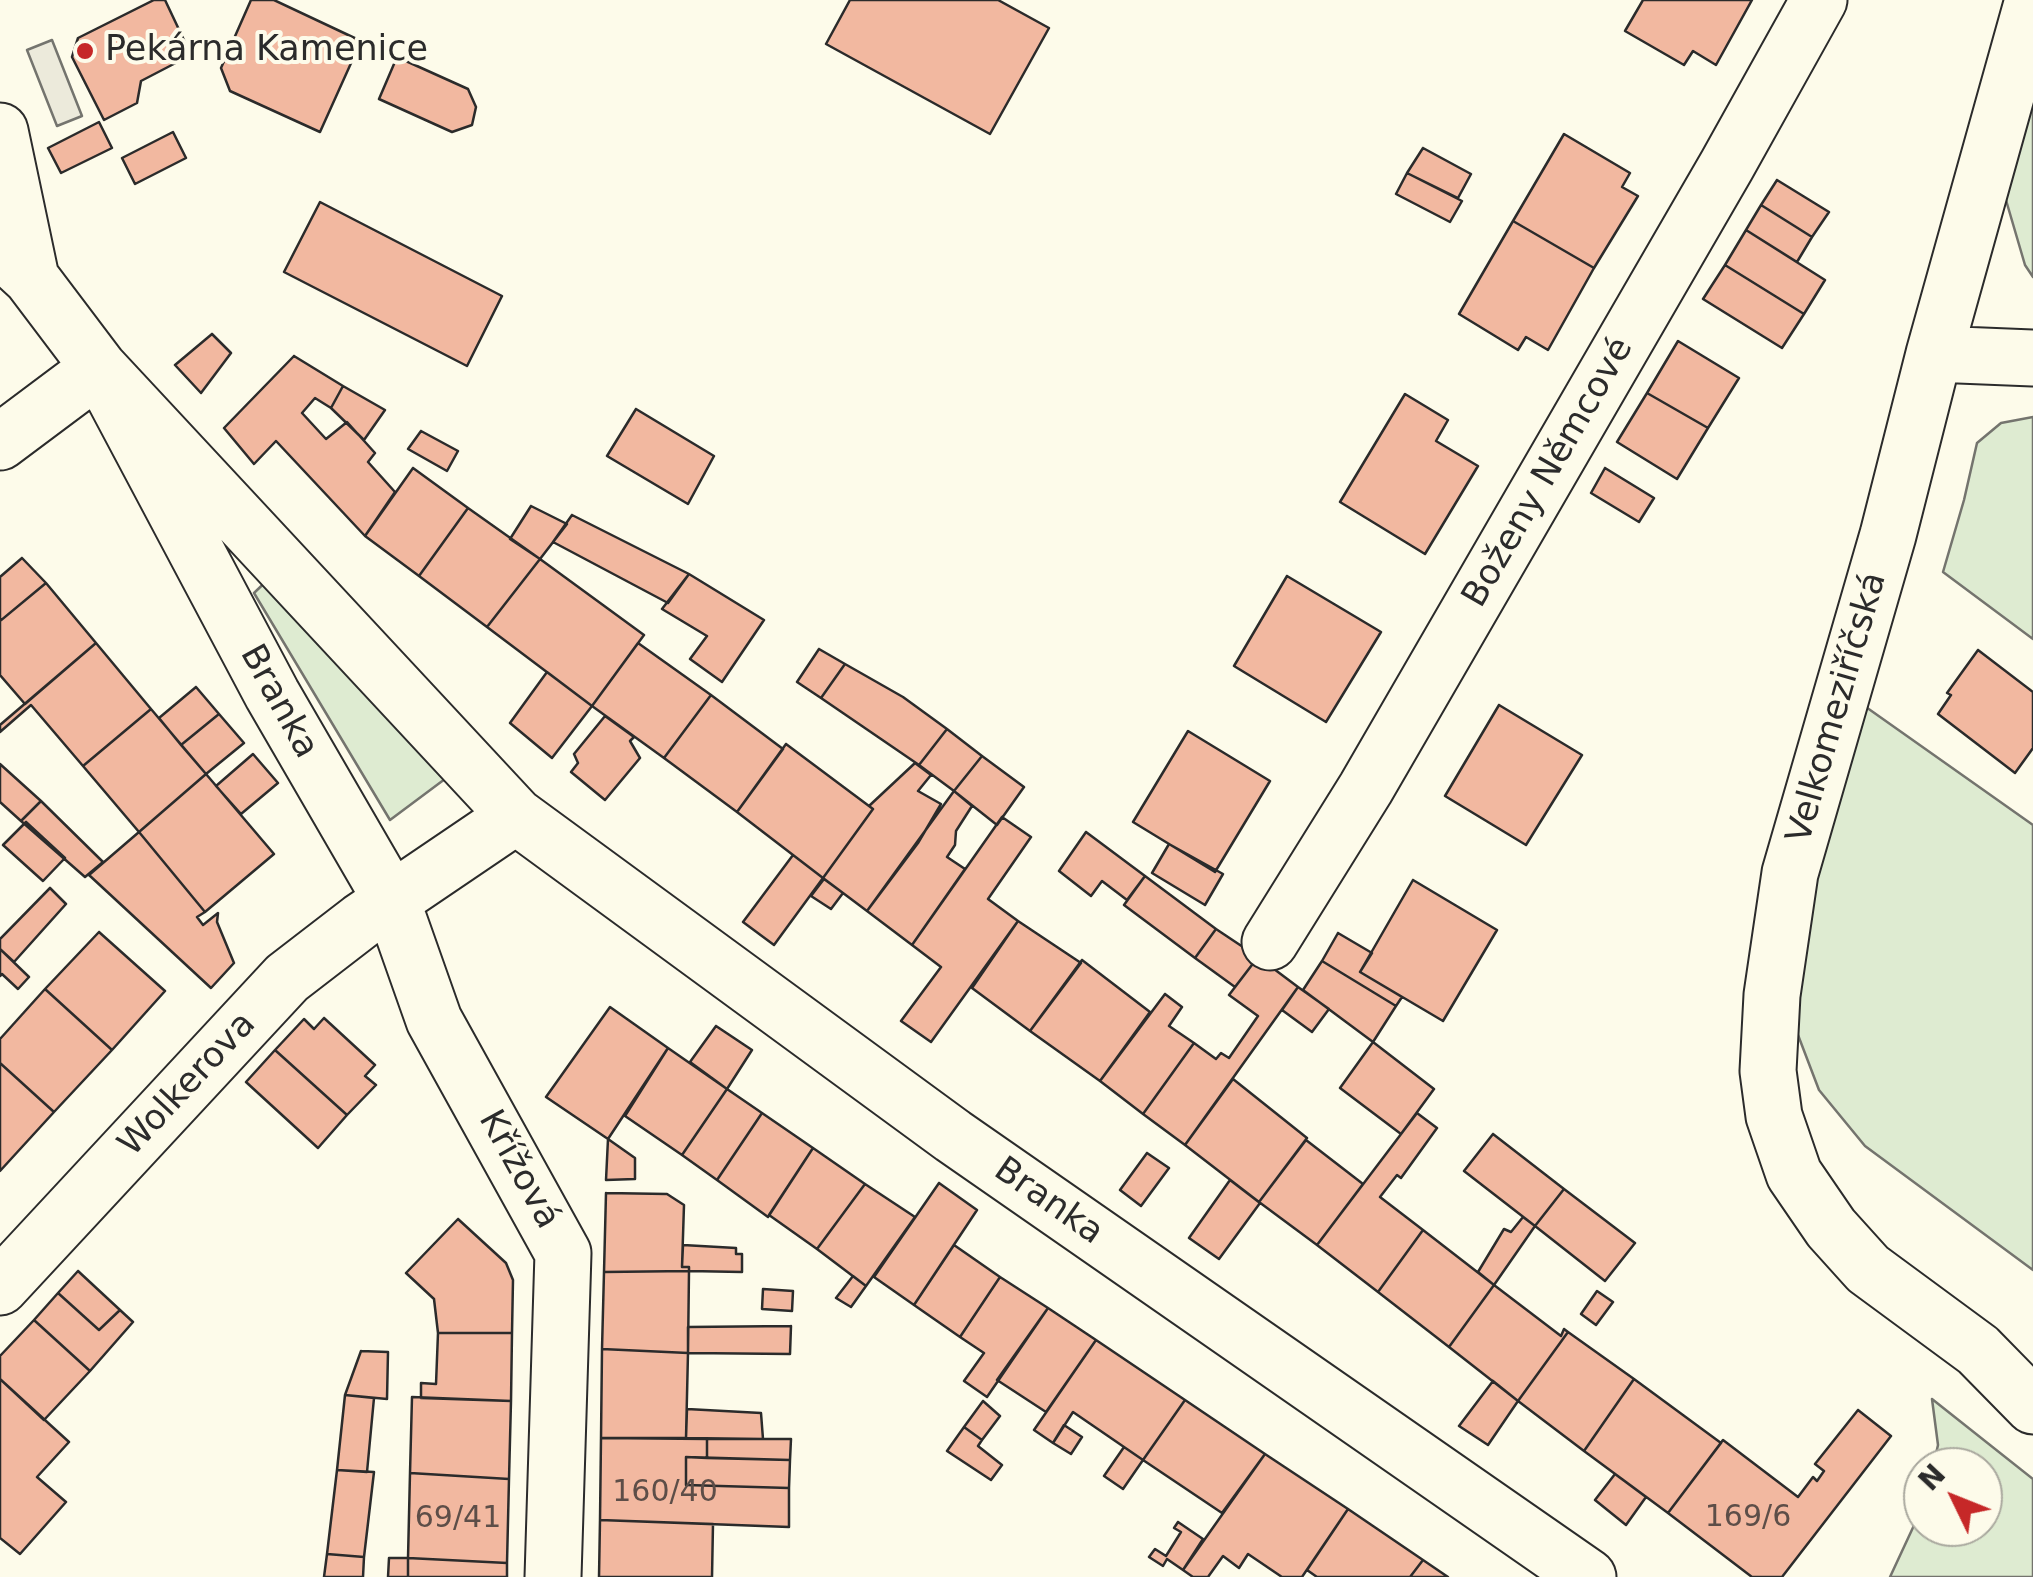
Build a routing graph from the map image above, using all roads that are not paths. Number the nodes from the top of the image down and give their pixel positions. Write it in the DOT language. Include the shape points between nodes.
graph roads {
  1 [pos="1819,0"];
  2 [pos="2032,0"];
  3 [pos="0,132"];
  4 [pos="15,263"];
  5 [pos="1934,354"];
  6 [pos="2033,358"];
  7 [pos="99,368"];
  8 [pos="0,442"];
  9 [pos="516,816"];
  10 [pos="392,900"];
  11 [pos="1270,942"];
  12 [pos="0,1286"];
  13 [pos="1978,1350"];
  14 [pos="2033,1372"];
  15 [pos="2033,1406"];
  16 [pos="552,1577"];
  17 [pos="1588,1577"];
  1 -- 11 [label="street, Boženy Němcové" via="1366,788"];
  2 -- 5 [label="street, Velkomeziříčská"];
  3 -- 4 [label="street, Branka"];
  4 -- 7 [label="street, Branka"];
  5 -- 6 [label="street"];
  5 -- 13 [label="street, Velkomeziříčská" via="1790,873 1768,1071 1774,1116 1794,1174 1832,1228 1868,1268"];
  7 -- 8 [label="street"];
  7 -- 9 [label="street, Branka"];
  7 -- 10 [label="street, Branka" via="272,694"];
  9 -- 10 [label="street"];
  9 -- 17 [label="street, Branka" via="953,1136"];
  10 -- 12 [label="street, Wolkerova" via="287,978"];
  10 -- 16 [label="street, Křížová" via="434,1020 563,1253"];
  13 -- 14 [label="street"];
  13 -- 15 [label="street"];
}
